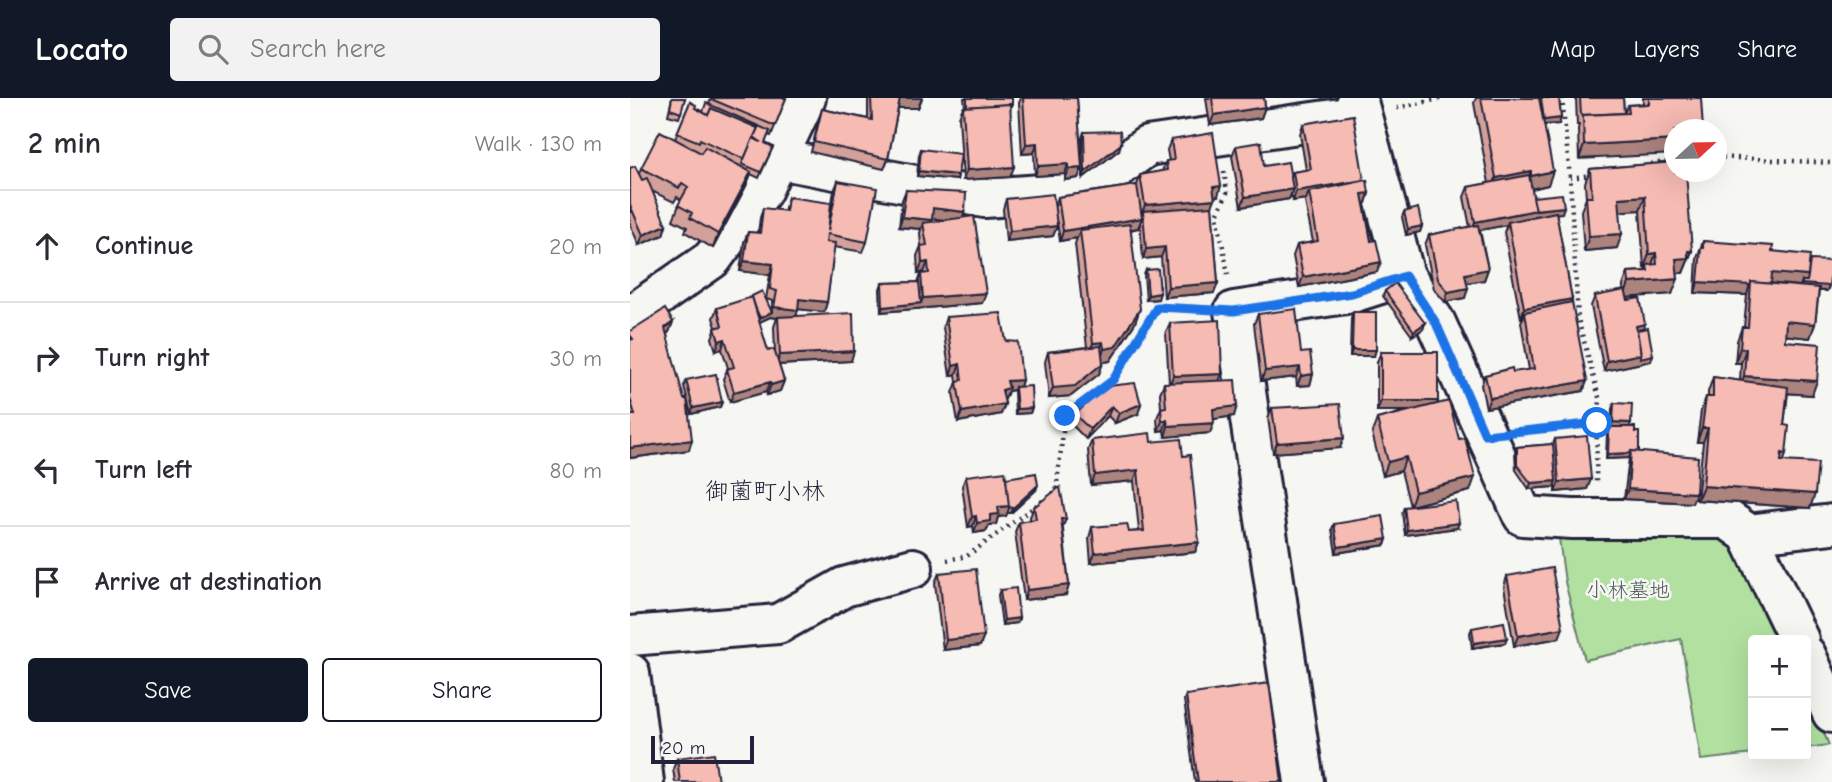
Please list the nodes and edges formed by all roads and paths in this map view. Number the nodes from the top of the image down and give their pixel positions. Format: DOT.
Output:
graph roads {
  1 [pos="806,98"];
  2 [pos="1444,98"];
  3 [pos="1562,98"];
  4 [pos="1359,106"];
  5 [pos="1219,135"];
  6 [pos="1727,158"];
  7 [pos="777,159"];
  8 [pos="1664,162"];
  9 [pos="1832,163"];
  10 [pos="1648,165"];
  11 [pos="1596,174"];
  12 [pos="1570,178"];
  13 [pos="1405,276"];
  14 [pos="1234,311"];
  15 [pos="630,316"];
  16 [pos="1597,423"];
  17 [pos="1485,435"];
  18 [pos="1596,519"];
  19 [pos="1832,524"];
  20 [pos="1748,534"];
  21 [pos="913,568"];
  22 [pos="1797,635"];
  23 [pos="630,636"];
  24 [pos="1811,666"];
  25 [pos="630,673"];
  26 [pos="1832,713"];
  27 [pos="644,782"];
  28 [pos="1304,782"];
  1 -- 7 [label="street"];
  2 -- 4 [label="path"];
  3 -- 12 [label="path"];
  4 -- 5 [label="street"];
  4 -- 13 [label="street"];
  5 -- 7 [label="street"];
  5 -- 14 [label="path"];
  6 -- 9 [label="path"];
  7 -- 15 [label="street"];
  8 -- 10 [label="path"];
  11 -- 12 [label="path"];
  12 -- 16 [label="path"];
  13 -- 14 [label="street"];
  13 -- 17 [label="street"];
  14 -- 21 [label="path"];
  14 -- 28 [label="street"];
  16 -- 17 [label="path"];
  16 -- 18 [label="path"];
  17 -- 18 [label="street"];
  18 -- 20 [label="street"];
  19 -- 20 [label="street"];
  20 -- 22 [label="street"];
  21 -- 23 [label="street"];
  24 -- 26 [label="street"];
  25 -- 27 [label="street"];
}
